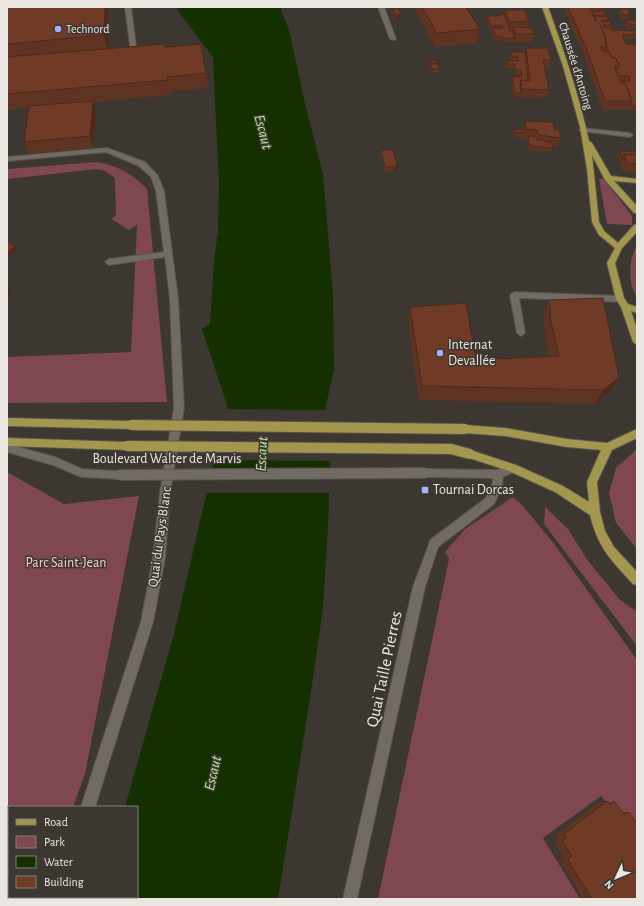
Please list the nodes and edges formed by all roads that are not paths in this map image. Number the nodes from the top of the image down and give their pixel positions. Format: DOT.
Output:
graph roads {
  1 [pos="128,7"];
  2 [pos="381,7"];
  3 [pos="545,7"];
  4 [pos="393,39"];
  5 [pos="126,55"];
  6 [pos="583,131"];
  7 [pos="630,135"];
  8 [pos="7,159"];
  9 [pos="608,178"];
  10 [pos="637,181"];
  11 [pos="637,211"];
  12 [pos="637,227"];
  13 [pos="619,247"];
  14 [pos="168,254"];
  15 [pos="109,262"];
  16 [pos="622,302"];
  17 [pos="637,310"];
  18 [pos="521,333"];
  19 [pos="637,342"];
  20 [pos="7,422"];
  21 [pos="637,433"];
  22 [pos="7,442"];
  23 [pos="608,447"];
  24 [pos="7,448"];
  25 [pos="512,468"];
  26 [pos="498,480"];
  27 [pos="595,512"];
  28 [pos="637,580"];
  29 [pos="88,806"];
  30 [pos="350,899"];
  1 -- 5 [label="street"];
  2 -- 4 [label="street"];
  3 -- 6 [label="main road, Chaussée d'Antoing"];
  6 -- 7 [label="street"];
  6 -- 9 [label="main road"];
  6 -- 13 [label="main road"];
  8 -- 14 [label="street, Quai du Pays Blanc"];
  9 -- 10 [label="main road"];
  9 -- 11 [label="main road"];
  12 -- 13 [label="main road"];
  13 -- 16 [label="main road"];
  14 -- 15 [label="street"];
  14 -- 29 [label="street, Quai du Pays Blanc"];
  16 -- 17 [label="main road"];
  16 -- 18 [label="street"];
  16 -- 19 [label="main road"];
  20 -- 23 [label="main road, bridge"];
  21 -- 23 [label="main road"];
  22 -- 25 [label="main road, Boulevard Walter de Marvis, bridge"];
  23 -- 27 [label="main road"];
  24 -- 26 [label="street, Boulevard Walter de Marvis, bridge"];
  25 -- 26 [label="street"];
  25 -- 27 [label="main road"];
  26 -- 30 [label="street, Quai Taille Pierres"];
  27 -- 28 [label="main road"];
}
